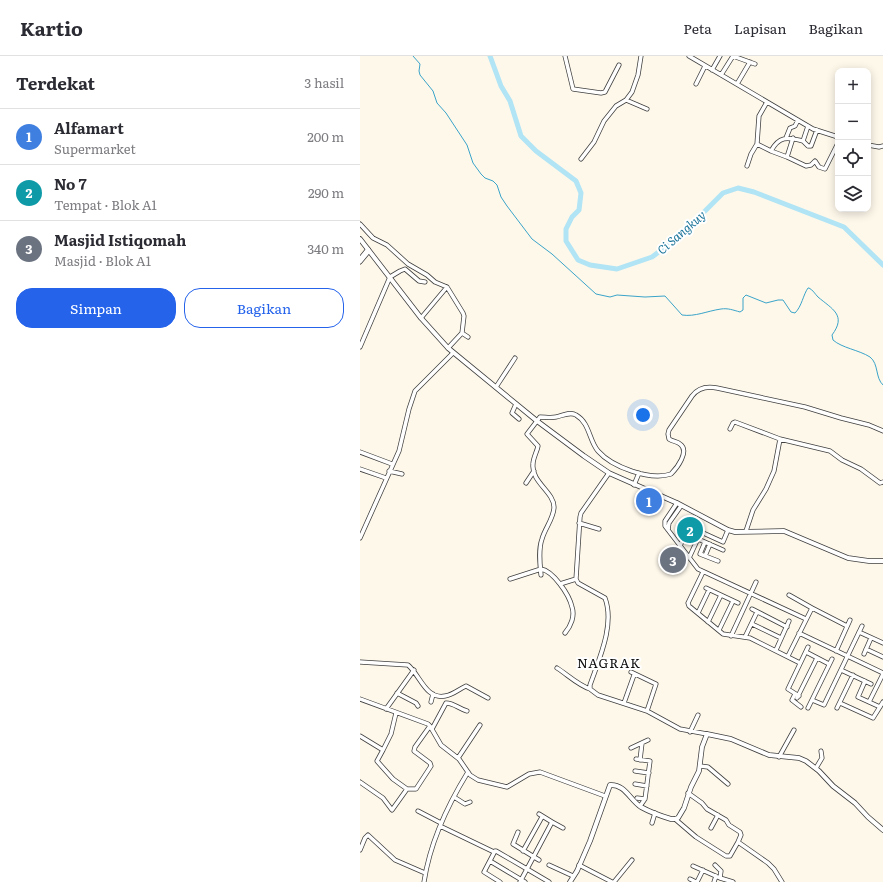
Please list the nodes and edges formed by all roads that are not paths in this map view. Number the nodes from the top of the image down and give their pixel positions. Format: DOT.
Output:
graph roads {
  1 [pos="565,56"];
  2 [pos="641,56"];
  3 [pos="688,56"];
  4 [pos="720,56"];
  5 [pos="750,62"];
  6 [pos="755,64"];
  7 [pos="619,65"];
  8 [pos="706,66"];
  9 [pos="712,70"];
  10 [pos="721,75"];
  11 [pos="696,84"];
  12 [pos="737,84"];
  13 [pos="626,100"];
  14 [pos="767,102"];
  15 [pos="647,110"];
  16 [pos="798,120"];
  17 [pos="808,126"];
  18 [pos="817,130"];
  19 [pos="835,136"];
  20 [pos="786,138"];
  21 [pos="793,138"];
  22 [pos="803,141"];
  23 [pos="757,144"];
  24 [pos="871,146"];
  25 [pos="883,146"];
  26 [pos="835,149"];
  27 [pos="770,151"];
  28 [pos="786,157"];
  29 [pos="581,159"];
  30 [pos="747,166"];
  31 [pos="360,224"];
  32 [pos="360,239"];
  33 [pos="368,250"];
  34 [pos="360,259"];
  35 [pos="360,262"];
  36 [pos="390,277"];
  37 [pos="425,282"];
  38 [pos="447,287"];
  39 [pos="421,318"];
  40 [pos="462,333"];
  41 [pos="468,337"];
  42 [pos="360,347"];
  43 [pos="448,348"];
  44 [pos="453,353"];
  45 [pos="515,358"];
  46 [pos="496,387"];
  47 [pos="516,404"];
  48 [pos="519,419"];
  49 [pos="537,421"];
  50 [pos="730,429"];
  51 [pos="883,431"];
  52 [pos="780,439"];
  53 [pos="360,452"];
  54 [pos="392,464"];
  55 [pos="360,469"];
  56 [pos="389,471"];
  57 [pos="534,471"];
  58 [pos="609,473"];
  59 [pos="639,473"];
  60 [pos="402,474"];
  61 [pos="386,478"];
  62 [pos="883,482"];
  63 [pos="526,483"];
  64 [pos="634,485"];
  65 [pos="679,504"];
  66 [pos="579,524"];
  67 [pos="688,527"];
  68 [pos="599,529"];
  69 [pos="728,530"];
  70 [pos="746,531"];
  71 [pos="361,533"];
  72 [pos="360,538"];
  73 [pos="698,539"];
  74 [pos="705,542"];
  75 [pos="710,544"];
  76 [pos="680,546"];
  77 [pos="723,550"];
  78 [pos="705,556"];
  79 [pos="689,558"];
  80 [pos="718,561"];
  81 [pos="883,561"];
  82 [pos="541,569"];
  83 [pos="703,572"];
  84 [pos="541,576"];
  85 [pos="510,579"];
  86 [pos="576,579"];
  87 [pos="756,582"];
  88 [pos="560,584"];
  89 [pos="751,594"];
  90 [pos="721,595"];
  91 [pos="789,596"];
  92 [pos="733,601"];
  93 [pos="738,603"];
  94 [pos="812,608"];
  95 [pos="752,609"];
  96 [pos="757,612"];
  97 [pos="698,613"];
  98 [pos="806,619"];
  99 [pos="850,620"];
  100 [pos="790,621"];
  101 [pos="708,622"];
  102 [pos="752,624"];
  103 [pos="847,626"];
  104 [pos="862,626"];
  105 [pos="787,627"];
  106 [pos="719,630"];
  107 [pos="859,632"];
  108 [pos="565,633"];
  109 [pos="799,633"];
  110 [pos="731,636"];
  111 [pos="745,637"];
  112 [pos="781,638"];
  113 [pos="871,638"];
  114 [pos="883,643"];
  115 [pos="808,647"];
  116 [pos="776,650"];
  117 [pos="836,651"];
  118 [pos="806,652"];
  119 [pos="788,656"];
  120 [pos="848,657"];
  121 [pos="883,657"];
  122 [pos="817,658"];
  123 [pos="832,659"];
  124 [pos="360,662"];
  125 [pos="800,663"];
  126 [pos="830,664"];
  127 [pos="557,668"];
  128 [pos="414,670"];
  129 [pos="841,670"];
  130 [pos="883,673"];
  131 [pos="854,675"];
  132 [pos="865,681"];
  133 [pos="871,684"];
  134 [pos="590,689"];
  135 [pos="397,693"];
  136 [pos="433,694"];
  137 [pos="797,696"];
  138 [pos="488,698"];
  139 [pos="360,699"];
  140 [pos="812,700"];
  141 [pos="431,702"];
  142 [pos="869,702"];
  143 [pos="883,702"];
  144 [pos="624,703"];
  145 [pos="840,703"];
  146 [pos="418,706"];
  147 [pos="801,707"];
  148 [pos="880,707"];
  149 [pos="808,708"];
  150 [pos="837,708"];
  151 [pos="386,709"];
  152 [pos="467,711"];
  153 [pos="647,711"];
  154 [pos="396,713"];
  155 [pos="698,715"];
  156 [pos="480,725"];
  157 [pos="431,728"];
  158 [pos="794,730"];
  159 [pos="690,732"];
  160 [pos="707,734"];
  161 [pos="360,736"];
  162 [pos="648,740"];
  163 [pos="642,743"];
  164 [pos="631,748"];
  165 [pos="383,750"];
  166 [pos="821,751"];
  167 [pos="780,757"];
  168 [pos="458,758"];
  169 [pos="700,766"];
  170 [pos="816,768"];
  171 [pos="635,771"];
  172 [pos="468,772"];
  173 [pos="649,773"];
  174 [pos="360,782"];
  175 [pos="634,784"];
  176 [pos="728,784"];
  177 [pos="647,786"];
  178 [pos="407,790"];
  179 [pos="688,793"];
  180 [pos="606,796"];
  181 [pos="454,797"];
  182 [pos="637,798"];
  183 [pos="645,799"];
  184 [pos="470,802"];
  185 [pos="640,806"];
  186 [pos="418,811"];
  187 [pos="655,813"];
  188 [pos="718,815"];
  189 [pos="675,819"];
  190 [pos="552,822"];
  191 [pos="652,823"];
  192 [pos="441,824"];
  193 [pos="563,828"];
  194 [pos="711,828"];
  195 [pos="883,830"];
  196 [pos="518,832"];
  197 [pos="738,842"];
  198 [pos="360,850"];
  199 [pos="523,851"];
  200 [pos="494,852"];
  201 [pos="533,856"];
  202 [pos="539,860"];
  203 [pos="632,860"];
  204 [pos="490,862"];
  205 [pos="549,865"];
  206 [pos="579,865"];
  207 [pos="715,865"];
  208 [pos="693,866"];
  209 [pos="527,869"];
  210 [pos="702,870"];
  211 [pos="425,873"];
  212 [pos="574,876"];
  213 [pos="718,877"];
  214 [pos="690,879"];
  215 [pos="522,881"];
  216 [pos="424,882"];
  217 [pos="500,882"];
  218 [pos="549,882"];
  219 [pos="570,882"];
  220 [pos="613,882"];
  221 [pos="696,882"];
  222 [pos="714,882"];
  223 [pos="730,882"];
  224 [pos="782,882"];
  1 -- 7 [label="street"];
  2 -- 13 [label="street"];
  3 -- 8 [label="street"];
  4 -- 9 [label="street"];
  5 -- 6 [label="street"];
  5 -- 10 [label="street"];
  5 -- 12 [label="street"];
  8 -- 9 [label="street"];
  8 -- 11 [label="street"];
  9 -- 10 [label="street"];
  10 -- 12 [label="street"];
  12 -- 14 [label="street"];
  13 -- 15 [label="street"];
  13 -- 29 [label="street"];
  14 -- 16 [label="street"];
  14 -- 23 [label="street"];
  16 -- 17 [label="street"];
  16 -- 20 [label="street"];
  17 -- 18 [label="street"];
  17 -- 22 [label="street"];
  18 -- 19 [label="street"];
  18 -- 22 [label="street"];
  20 -- 21 [label="street"];
  20 -- 27 [label="street"];
  21 -- 22 [label="street"];
  21 -- 28 [label="street"];
  23 -- 27 [label="street"];
  23 -- 30 [label="street"];
  24 -- 25 [label="street"];
  26 -- 28 [label="street"];
  27 -- 28 [label="street"];
  31 -- 38 [label="street"];
  32 -- 33 [label="street"];
  33 -- 34 [label="street"];
  33 -- 35 [label="street"];
  33 -- 36 [label="street"];
  36 -- 37 [label="street"];
  36 -- 39 [label="street"];
  36 -- 42 [label="street"];
  38 -- 39 [label="street"];
  38 -- 40 [label="street"];
  39 -- 43 [label="street"];
  40 -- 41 [label="street"];
  40 -- 43 [label="street"];
  43 -- 44 [label="street"];
  44 -- 46 [label="street"];
  44 -- 54 [label="street"];
  45 -- 46 [label="street"];
  46 -- 47 [label="street"];
  47 -- 48 [label="street"];
  47 -- 49 [label="street"];
  49 -- 57 [label="street"];
  49 -- 58 [label="street"];
  49 -- 59 [label="street"];
  50 -- 52 [label="street"];
  51 -- 59 [label="street"];
  52 -- 62 [label="street"];
  52 -- 70 [label="street"];
  53 -- 54 [label="street"];
  54 -- 56 [label="street"];
  55 -- 61 [label="street"];
  56 -- 60 [label="street"];
  56 -- 61 [label="street"];
  57 -- 63 [label="street"];
  57 -- 82 [label="street"];
  58 -- 64 [label="street"];
  58 -- 66 [label="street"];
  59 -- 64 [label="street"];
  61 -- 71 [label="street"];
  64 -- 65 [label="street"];
  65 -- 69 [label="street"];
  65 -- 76 [label="street"];
  66 -- 68 [label="street"];
  66 -- 86 [label="street"];
  67 -- 76 [label="street"];
  69 -- 70 [label="street"];
  69 -- 73 [label="street"];
  70 -- 81 [label="street"];
  71 -- 72 [label="street"];
  73 -- 74 [label="street"];
  73 -- 79 [label="street"];
  74 -- 75 [label="street"];
  74 -- 78 [label="street"];
  75 -- 77 [label="street"];
  75 -- 78 [label="street"];
  76 -- 79 [label="street"];
  78 -- 80 [label="street"];
  79 -- 83 [label="street"];
  82 -- 84 [label="street"];
  82 -- 85 [label="street"];
  82 -- 88 [label="street"];
  83 -- 89 [label="street"];
  83 -- 97 [label="street"];
  86 -- 88 [label="street"];
  86 -- 134 [label="street"];
  87 -- 89 [label="street"];
  88 -- 108 [label="street"];
  89 -- 98 [label="street"];
  89 -- 110 [label="street"];
  90 -- 92 [label="street"];
  90 -- 97 [label="street"];
  90 -- 101 [label="street"];
  91 -- 94 [label="street"];
  92 -- 93 [label="street"];
  92 -- 106 [label="street"];
  94 -- 98 [label="street"];
  94 -- 103 [label="street"];
  95 -- 96 [label="street"];
  96 -- 102 [label="street"];
  96 -- 105 [label="street"];
  97 -- 101 [label="street"];
  98 -- 109 [label="street"];
  99 -- 103 [label="street"];
  100 -- 105 [label="street"];
  101 -- 106 [label="street"];
  102 -- 111 [label="street"];
  102 -- 112 [label="street"];
  103 -- 117 [label="street"];
  104 -- 107 [label="street"];
  105 -- 112 [label="street"];
  106 -- 110 [label="street"];
  107 -- 113 [label="street"];
  107 -- 120 [label="street"];
  109 -- 117 [label="street"];
  109 -- 119 [label="street"];
  110 -- 111 [label="street"];
  111 -- 116 [label="street"];
  112 -- 116 [label="street"];
  113 -- 114 [label="street"];
  113 -- 121 [label="street"];
  115 -- 118 [label="street"];
  116 -- 119 [label="street"];
  117 -- 120 [label="street"];
  118 -- 122 [label="street"];
  118 -- 125 [label="street"];
  119 -- 125 [label="street"];
  120 -- 129 [label="street"];
  120 -- 130 [label="street"];
  122 -- 126 [label="street"];
  122 -- 137 [label="street"];
  123 -- 126 [label="street"];
  124 -- 128 [label="street"];
  125 -- 137 [label="street"];
  126 -- 140 [label="street"];
  127 -- 134 [label="street"];
  128 -- 135 [label="street"];
  128 -- 136 [label="street"];
  129 -- 131 [label="street"];
  129 -- 140 [label="street"];
  130 -- 142 [label="street"];
  131 -- 132 [label="street"];
  131 -- 145 [label="street"];
  132 -- 133 [label="street"];
  132 -- 142 [label="street"];
  134 -- 144 [label="street"];
  135 -- 146 [label="street"];
  135 -- 151 [label="street"];
  136 -- 138 [label="street"];
  136 -- 141 [label="street"];
  137 -- 147 [label="street"];
  139 -- 151 [label="street"];
  140 -- 149 [label="street"];
  142 -- 148 [label="street"];
  143 -- 148 [label="street"];
  144 -- 153 [label="street"];
  144 -- 153 [label="street"];
  145 -- 148 [label="street"];
  145 -- 150 [label="street"];
  151 -- 154 [label="street"];
  152 -- 157 [label="street"];
  153 -- 159 [label="street"];
  154 -- 157 [label="street"];
  154 -- 165 [label="street"];
  155 -- 159 [label="street"];
  156 -- 168 [label="street"];
  157 -- 168 [label="street"];
  157 -- 178 [label="street"];
  158 -- 167 [label="street"];
  159 -- 160 [label="street"];
  160 -- 167 [label="street"];
  160 -- 169 [label="street"];
  161 -- 165 [label="street"];
  162 -- 163 [label="street"];
  163 -- 164 [label="street"];
  163 -- 173 [label="street"];
  165 -- 178 [label="street"];
  166 -- 170 [label="street"];
  167 -- 170 [label="street"];
  168 -- 172 [label="street"];
  169 -- 176 [label="street"];
  169 -- 179 [label="street"];
  170 -- 195 [label="street"];
  171 -- 173 [label="street"];
  172 -- 180 [label="street"];
  172 -- 181 [label="street"];
  173 -- 177 [label="street"];
  174 -- 178 [label="street"];
  175 -- 177 [label="street"];
  177 -- 183 [label="street"];
  179 -- 188 [label="street"];
  179 -- 189 [label="street"];
  180 -- 185 [label="street"];
  180 -- 206 [label="street"];
  181 -- 184 [label="street"];
  181 -- 192 [label="street"];
  182 -- 183 [label="street"];
  183 -- 185 [label="street"];
  185 -- 187 [label="street"];
  186 -- 192 [label="street"];
  187 -- 189 [label="street"];
  187 -- 191 [label="street"];
  188 -- 194 [label="street"];
  188 -- 197 [label="street"];
  189 -- 197 [label="street"];
  190 -- 193 [label="street"];
  190 -- 199 [label="street"];
  190 -- 201 [label="street"];
  192 -- 200 [label="street"];
  192 -- 211 [label="street"];
  196 -- 199 [label="street"];
  197 -- 224 [label="street"];
  198 -- 211 [label="street"];
  199 -- 201 [label="street"];
  200 -- 204 [label="street"];
  200 -- 209 [label="street"];
  201 -- 202 [label="street"];
  201 -- 209 [label="street"];
  203 -- 220 [label="street"];
  204 -- 215 [label="street"];
  204 -- 217 [label="street"];
  205 -- 212 [label="street"];
  206 -- 212 [label="street"];
  206 -- 220 [label="street"];
  207 -- 213 [label="street"];
  208 -- 210 [label="street"];
  209 -- 215 [label="street"];
  209 -- 218 [label="street"];
  210 -- 213 [label="street"];
  210 -- 221 [label="street"];
  211 -- 216 [label="street"];
  212 -- 219 [label="street"];
  213 -- 222 [label="street"];
  213 -- 223 [label="street"];
  214 -- 221 [label="street"];
}
